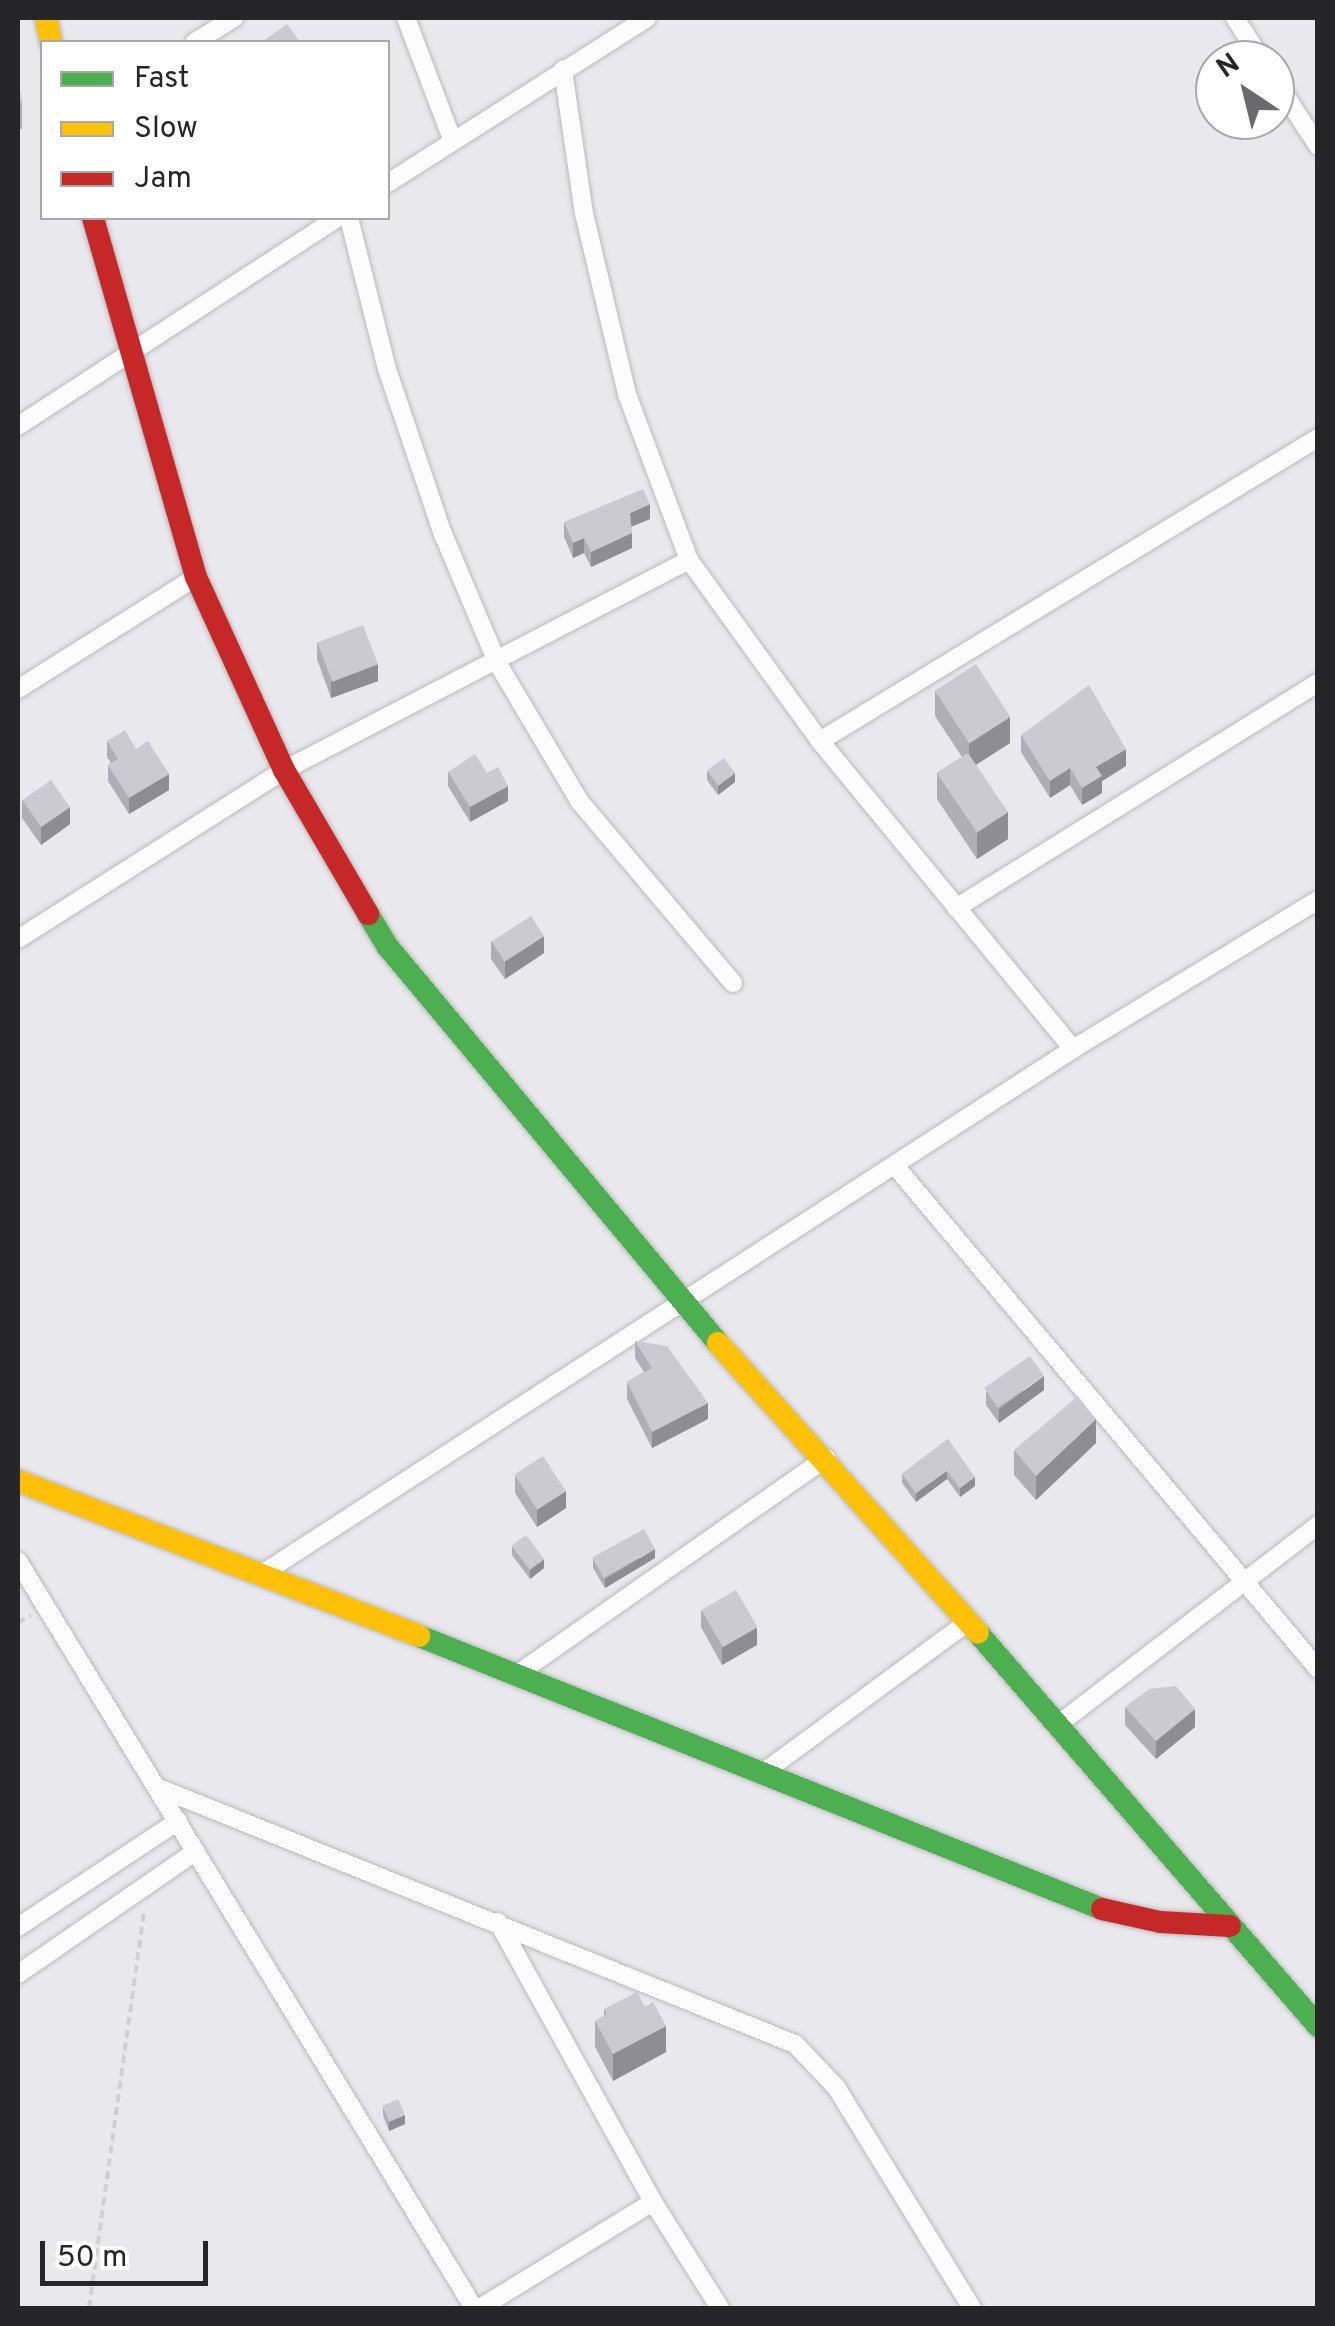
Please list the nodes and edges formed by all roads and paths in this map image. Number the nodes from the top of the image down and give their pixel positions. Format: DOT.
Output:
graph roads {
  1 [pos="234,18"];
  2 [pos="406,18"];
  3 [pos="647,18"];
  4 [pos="1235,18"];
  5 [pos="198,40"];
  6 [pos="1249,40"];
  7 [pos="562,70"];
  8 [pos="1295,111"];
  9 [pos="452,139"];
  10 [pos="1318,146"];
  11 [pos="390,182"];
  12 [pos="93,220"];
  13 [pos="334,220"];
  14 [pos="350,220"];
  15 [pos="129,352"];
  16 [pos="18,426"];
  17 [pos="1318,438"];
  18 [pos="689,560"];
  19 [pos="196,577"];
  20 [pos="498,664"];
  21 [pos="1318,683"];
  22 [pos="18,689"];
  23 [pos="820,741"];
  24 [pos="284,770"];
  25 [pos="1318,900"];
  26 [pos="956,908"];
  27 [pos="18,939"];
  28 [pos="733,983"];
  29 [pos="1074,1050"];
  30 [pos="896,1167"];
  31 [pos="684,1306"];
  32 [pos="826,1458"];
  33 [pos="18,1481"];
  34 [pos="1318,1525"];
  35 [pos="18,1561"];
  36 [pos="266,1572"];
  37 [pos="1238,1581"];
  38 [pos="968,1620"];
  39 [pos="1318,1669"];
  40 [pos="520,1673"];
  41 [pos="1058,1724"];
  42 [pos="768,1770"];
  43 [pos="158,1788"];
  44 [pos="178,1821"];
  45 [pos="196,1851"];
  46 [pos="145,1887"];
  47 [pos="498,1922"];
  48 [pos="18,1926"];
  49 [pos="1230,1926"];
  50 [pos="18,1974"];
  51 [pos="1318,2026"];
  52 [pos="653,2202"];
  53 [pos="88,2307"];
  54 [pos="81,2308"];
  55 [pos="477,2308"];
  56 [pos="720,2308"];
  57 [pos="972,2308"];
  1 -- 5 [label="street"];
  2 -- 9 [label="street"];
  3 -- 7 [label="street"];
  4 -- 6 [label="street"];
  7 -- 9 [label="street"];
  7 -- 18 [label="street"];
  8 -- 10 [label="street"];
  9 -- 11 [label="street"];
  12 -- 15 [label="street"];
  13 -- 15 [label="street"];
  14 -- 20 [label="street"];
  15 -- 16 [label="street"];
  15 -- 19 [label="street"];
  17 -- 23 [label="street"];
  18 -- 20 [label="street"];
  18 -- 23 [label="street"];
  19 -- 22 [label="street"];
  19 -- 24 [label="street"];
  20 -- 24 [label="street"];
  20 -- 28 [label="street"];
  21 -- 26 [label="street"];
  23 -- 26 [label="street"];
  24 -- 27 [label="street"];
  24 -- 31 [label="street"];
  25 -- 29 [label="street"];
  26 -- 29 [label="street"];
  29 -- 30 [label="street"];
  30 -- 31 [label="street"];
  30 -- 37 [label="street"];
  31 -- 32 [label="street"];
  31 -- 36 [label="street"];
  32 -- 38 [label="street"];
  32 -- 40 [label="street"];
  33 -- 36 [label="street"];
  34 -- 37 [label="street"];
  35 -- 43 [label="street"];
  36 -- 40 [label="street"];
  37 -- 39 [label="street"];
  37 -- 41 [label="street"];
  38 -- 41 [label="street"];
  38 -- 42 [label="street"];
  40 -- 42 [label="street"];
  41 -- 49 [label="street"];
  42 -- 49 [label="street"];
  43 -- 44 [label="street"];
  43 -- 47 [label="street"];
  44 -- 45 [label="street"];
  44 -- 48 [label="street"];
  45 -- 46 [label="street"];
  45 -- 55 [label="street"];
  46 -- 50 [label="street"];
  46 -- 53 [label="path"];
  47 -- 52 [label="street"];
  47 -- 57 [label="street"];
  49 -- 51 [label="street"];
  52 -- 55 [label="street"];
  52 -- 56 [label="street"];
  53 -- 54 [label="path"];
}
